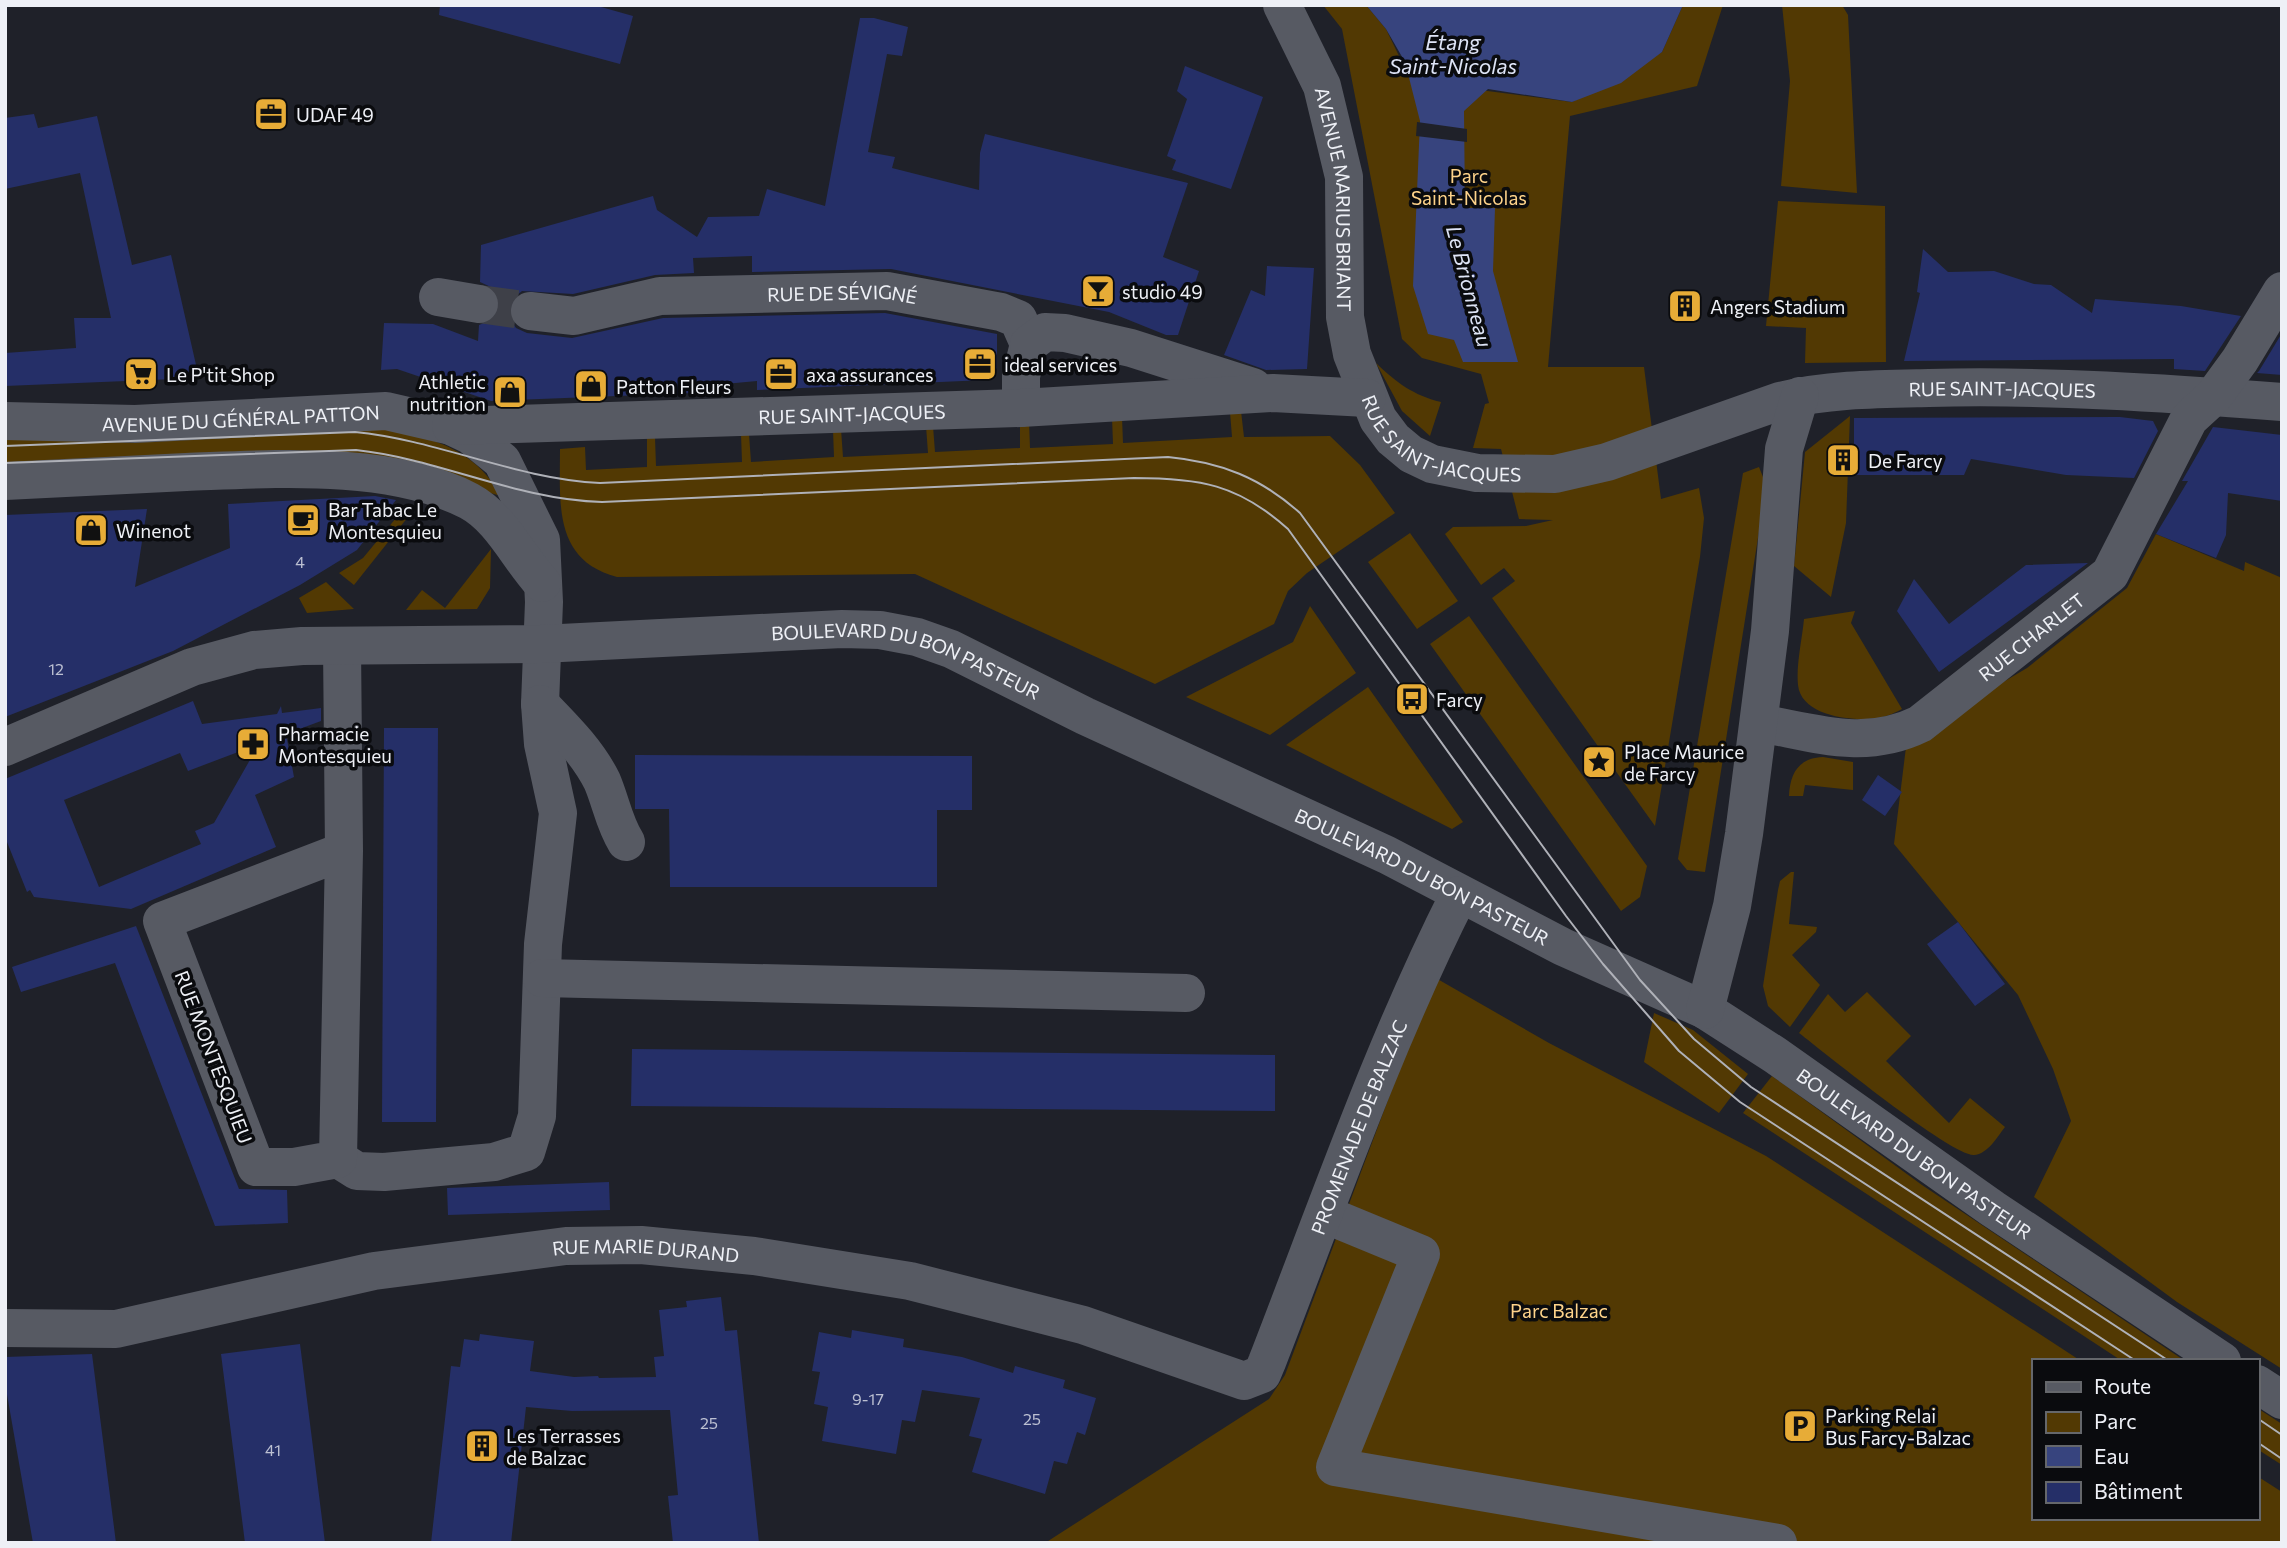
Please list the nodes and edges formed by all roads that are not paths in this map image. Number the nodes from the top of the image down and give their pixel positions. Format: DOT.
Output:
graph roads {
  1 [pos="1282,5"];
  2 [pos="2282,291"];
  3 [pos="438,297"];
  4 [pos="479,304"];
  5 [pos="530,311"];
  6 [pos="1028,344"];
  7 [pos="1273,393"];
  8 [pos="1800,396"];
  9 [pos="2213,397"];
  10 [pos="1367,398"];
  11 [pos="2282,402"];
  12 [pos="1021,408"];
  13 [pos="5,421"];
  14 [pos="550,422"];
  15 [pos="451,426"];
  16 [pos="502,461"];
  17 [pos="5,481"];
  18 [pos="542,583"];
  19 [pos="541,644"];
  20 [pos="342,646"];
  21 [pos="540,704"];
  22 [pos="1759,723"];
  23 [pos="5,747"];
  24 [pos="626,842"];
  25 [pos="344,850"];
  26 [pos="1459,895"];
  27 [pos="542,978"];
  28 [pos="1186,993"];
  29 [pos="1705,1010"];
  30 [pos="338,1159"];
  31 [pos="1324,1214"];
  32 [pos="5,1328"];
  33 [pos="2219,1359"];
  34 [pos="1267,1362"];
  35 [pos="2259,1385"];
  36 [pos="2282,1400"];
  37 [pos="1778,1543"];
  1 -- 10 [label="street, AVENUE MARIUS BRIANT"];
  2 -- 9 [label="street, RUE CHARLET"];
  3 -- 4 [label="street"];
  5 -- 6 [label="street, RUE DE SÉVIGNÉ"];
  6 -- 7 [label="street"];
  6 -- 12 [label="street"];
  7 -- 10 [label="street, RUE SAINT-JACQUES"];
  7 -- 12 [label="street, RUE SAINT-JACQUES"];
  8 -- 9 [label="street, RUE SAINT-JACQUES"];
  8 -- 10 [label="street, RUE SAINT-JACQUES"];
  8 -- 22 [label="street"];
  9 -- 11 [label="street, RUE SAINT-JACQUES"];
  9 -- 22 [label="street, RUE CHARLET"];
  12 -- 14 [label="street, RUE SAINT-JACQUES"];
  13 -- 15 [label="street, AVENUE DU GÉNÉRAL PATTON"];
  14 -- 15 [label="street, RUE SAINT-JACQUES"];
  14 -- 16 [label="street, RUE SAINT-JACQUES"];
  15 -- 16 [label="street, AVENUE DU GÉNÉRAL PATTON"];
  16 -- 18 [label="street, AVENUE DU GÉNÉRAL PATTON"];
  17 -- 18 [label="street"];
  18 -- 19 [label="street, AVENUE DU GÉNÉRAL PATTON"];
  19 -- 20 [label="street"];
  19 -- 21 [label="street, AVENUE DU GÉNÉRAL PATTON"];
  19 -- 26 [label="street, BOULEVARD DU BON PASTEUR"];
  20 -- 23 [label="street"];
  20 -- 25 [label="street"];
  21 -- 24 [label="street"];
  21 -- 27 [label="street, AVENUE DU GÉNÉRAL PATTON"];
  22 -- 29 [label="street"];
  25 -- 30 [label="street"];
  25 -- 30 [label="street, RUE MONTESQUIEU"];
  26 -- 29 [label="street, BOULEVARD DU BON PASTEUR"];
  26 -- 31 [label="street, PROMENADE DE BALZAC"];
  27 -- 28 [label="street"];
  27 -- 30 [label="street, AVENUE DU GÉNÉRAL PATTON"];
  29 -- 33 [label="street, BOULEVARD DU BON PASTEUR"];
  31 -- 34 [label="street, PROMENADE DE BALZAC"];
  31 -- 37 [label="street"];
  32 -- 34 [label="street, RUE MARIE DURAND"];
  35 -- 36 [label="street"];
}
